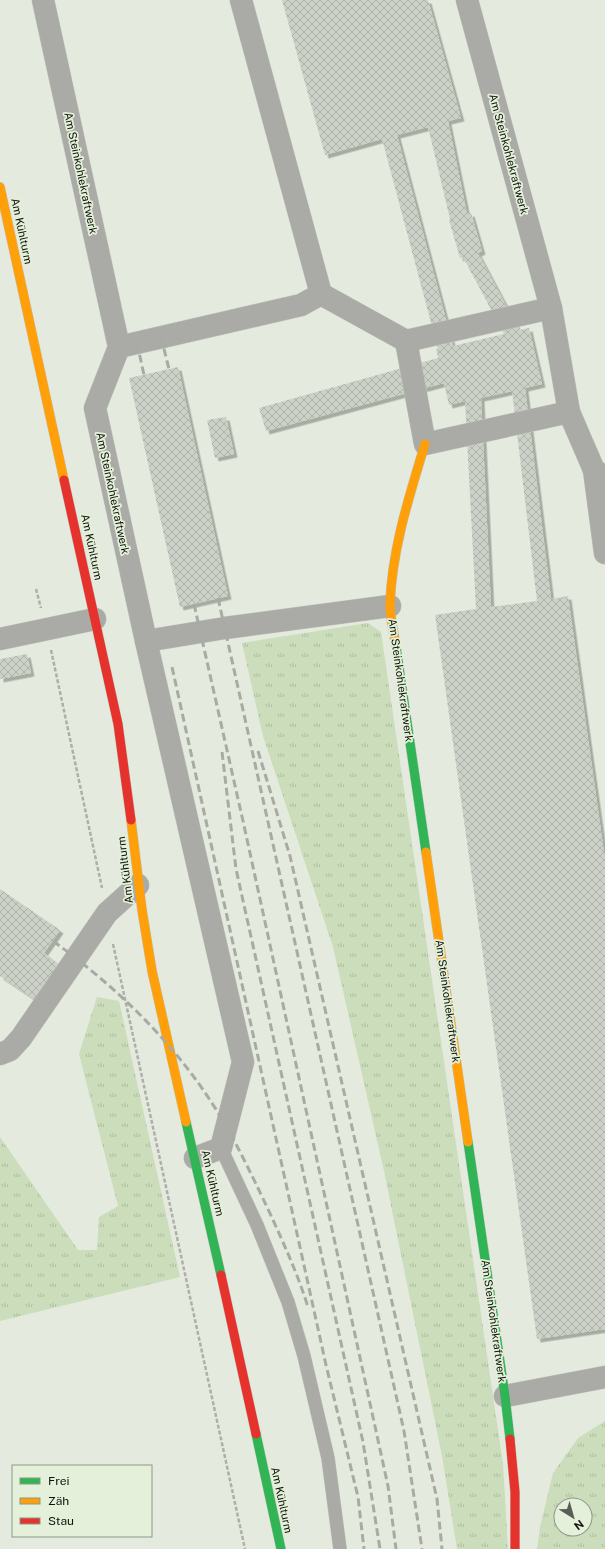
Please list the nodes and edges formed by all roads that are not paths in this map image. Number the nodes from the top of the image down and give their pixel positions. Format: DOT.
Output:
graph roads {
  1 [pos="43,0"];
  2 [pos="242,0"];
  3 [pos="467,0"];
  4 [pos="0,187"];
  5 [pos="321,294"];
  6 [pos="551,308"];
  7 [pos="406,340"];
  8 [pos="119,347"];
  9 [pos="569,412"];
  10 [pos="425,444"];
  11 [pos="599,473"];
  12 [pos="605,553"];
  13 [pos="390,606"];
  14 [pos="95,619"];
  15 [pos="0,639"];
  16 [pos="146,642"];
  17 [pos="138,885"];
  18 [pos="0,1054"];
  19 [pos="221,1148"];
  20 [pos="195,1158"];
  21 [pos="605,1377"];
  22 [pos="505,1396"];
  23 [pos="281,1549"];
  24 [pos="340,1549"];
  25 [pos="515,1549"];
  1 -- 8 [label="street, Am Steinkohlekraftwerk"];
  2 -- 5 [label="street"];
  3 -- 6 [label="street, Am Steinkohlekraftwerk"];
  4 -- 14 [label="street, Am Kühlturm"];
  5 -- 7 [label="street"];
  5 -- 8 [label="street"];
  6 -- 7 [label="street"];
  6 -- 9 [label="street, Am Steinkohlekraftwerk"];
  7 -- 10 [label="street, Am Steinkohlekraftwerk"];
  8 -- 16 [label="street, Am Steinkohlekraftwerk"];
  9 -- 10 [label="street"];
  9 -- 11 [label="street, Am Steinkohlekraftwerk"];
  10 -- 13 [label="street, Am Steinkohlekraftwerk"];
  11 -- 12 [label="street, Am Steinkohlekraftwerk"];
  13 -- 16 [label="street, Am Steinkohlekraftwerk"];
  13 -- 22 [label="street, Am Steinkohlekraftwerk"];
  14 -- 15 [label="street"];
  14 -- 17 [label="street, Am Kühlturm"];
  16 -- 19 [label="street, Am Steinkohlekraftwerk"];
  17 -- 18 [label="street"];
  17 -- 20 [label="street, Am Kühlturm"];
  19 -- 20 [label="street"];
  19 -- 24 [label="lane"];
  20 -- 23 [label="street, Am Kühlturm"];
  21 -- 22 [label="street, Am Steinkohlekraftwerk"];
  22 -- 25 [label="street, Am Steinkohlekraftwerk"];
}
